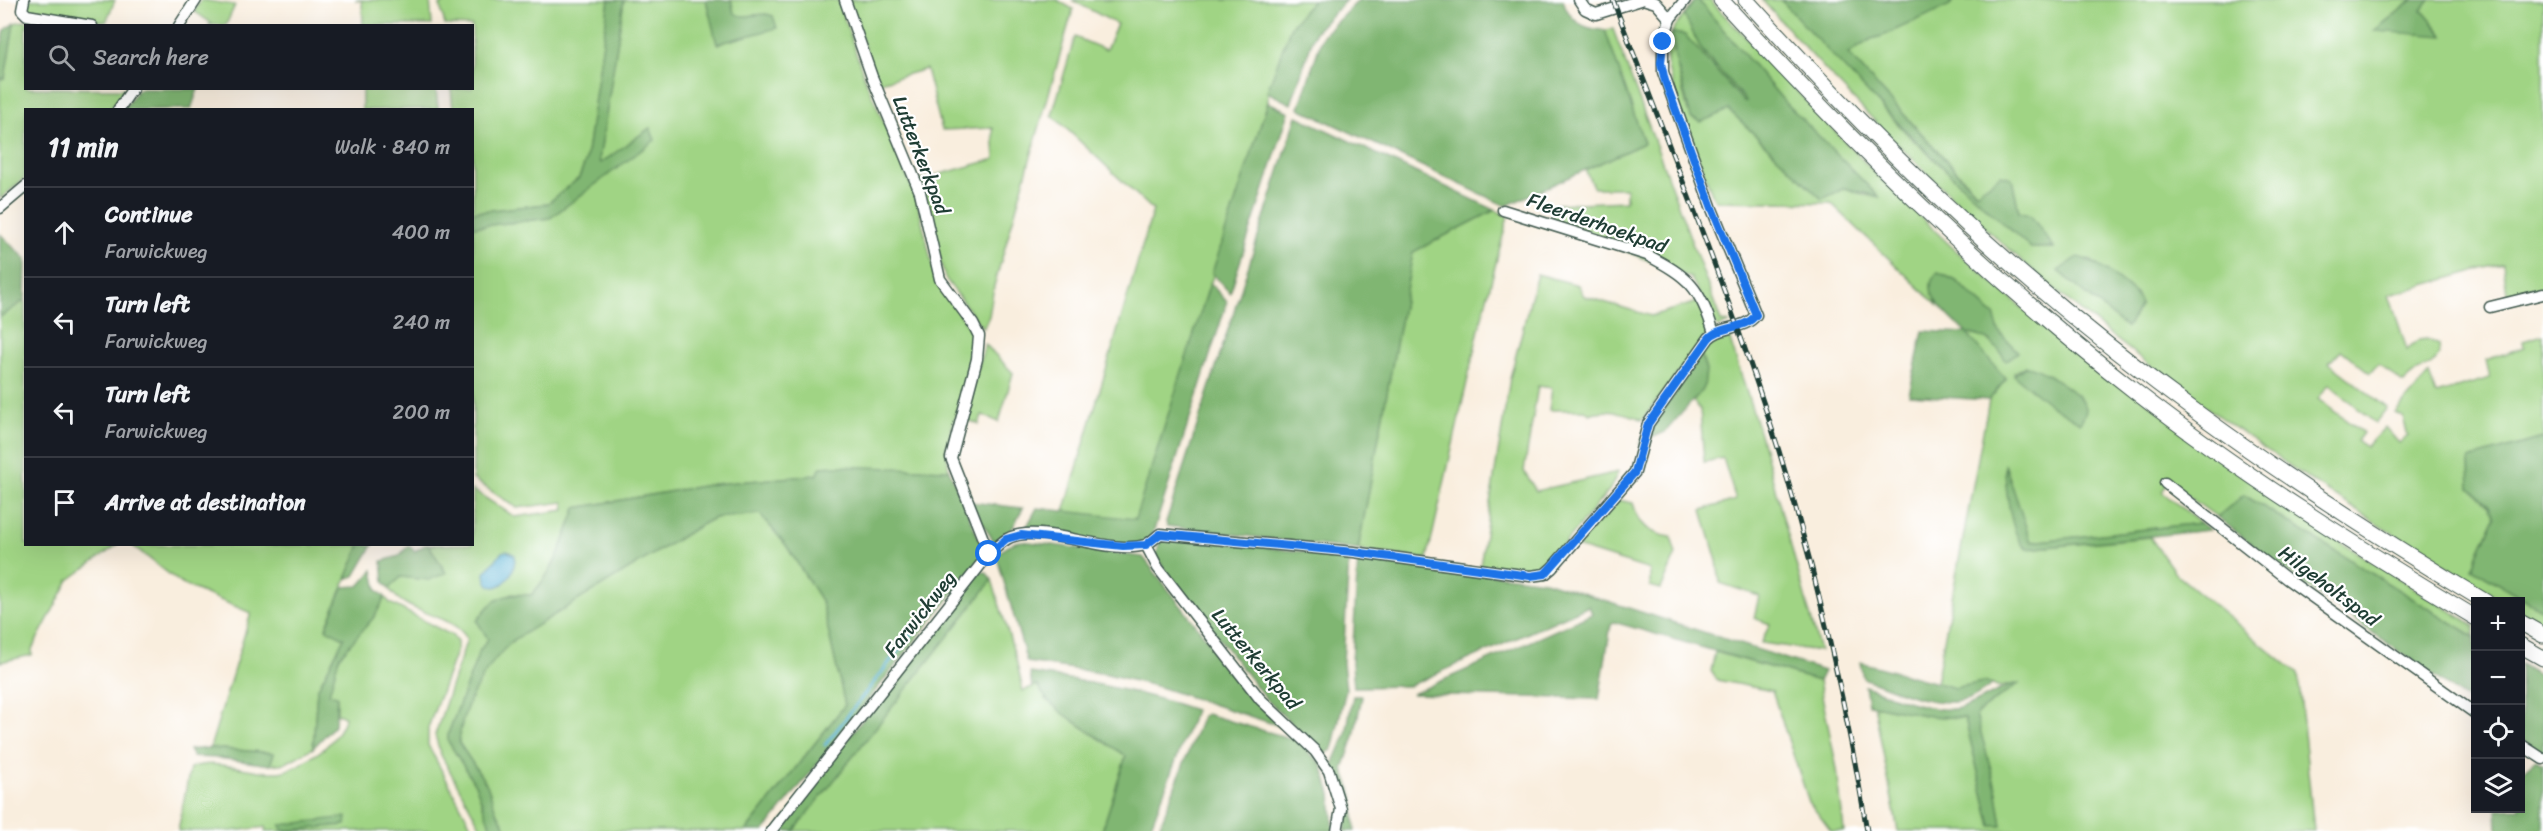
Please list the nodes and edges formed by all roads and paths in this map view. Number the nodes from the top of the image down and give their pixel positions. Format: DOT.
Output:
graph roads {
  1 [pos="24,0"];
  2 [pos="196,0"];
  3 [pos="845,0"];
  4 [pos="1580,0"];
  5 [pos="1641,0"];
  6 [pos="1646,0"];
  7 [pos="1721,0"];
  8 [pos="1746,0"];
  9 [pos="1684,1"];
  10 [pos="1670,19"];
  11 [pos="81,24"];
  12 [pos="180,24"];
  13 [pos="132,90"];
  14 [pos="119,108"];
  15 [pos="24,188"];
  16 [pos="0,208"];
  17 [pos="1503,210"];
  18 [pos="2543,294"];
  19 [pos="2490,307"];
  20 [pos="1714,333"];
  21 [pos="2165,483"];
  22 [pos="1146,545"];
  23 [pos="989,554"];
  24 [pos="2478,597"];
  25 [pos="2471,616"];
  26 [pos="2525,625"];
  27 [pos="2543,635"];
  28 [pos="2525,648"];
  29 [pos="2543,658"];
  30 [pos="2471,711"];
  31 [pos="2525,747"];
  32 [pos="2543,759"];
  33 [pos="771,831"];
  34 [pos="1337,831"];
  1 -- 11 [label="street"];
  2 -- 12 [label="street"];
  3 -- 23 [label="street, Lutterkerkpad"];
  4 -- 5 [label="street"];
  6 -- 10 [label="street"];
  7 -- 25 [label="highway"];
  8 -- 24 [label="highway"];
  9 -- 10 [label="street"];
  10 -- 20 [label="street"];
  13 -- 14 [label="street"];
  15 -- 16 [label="street"];
  17 -- 20 [label="street, Fleerderhoekpad"];
  18 -- 19 [label="street"];
  20 -- 22 [label="street, Farwickweg"];
  21 -- 30 [label="street, Hilgeholtspad"];
  22 -- 23 [label="street, Farwickweg"];
  22 -- 34 [label="street, Lutterkerkpad"];
  23 -- 33 [label="street, Farwickweg"];
  26 -- 27 [label="highway"];
  28 -- 29 [label="highway"];
  31 -- 32 [label="street"];
}
